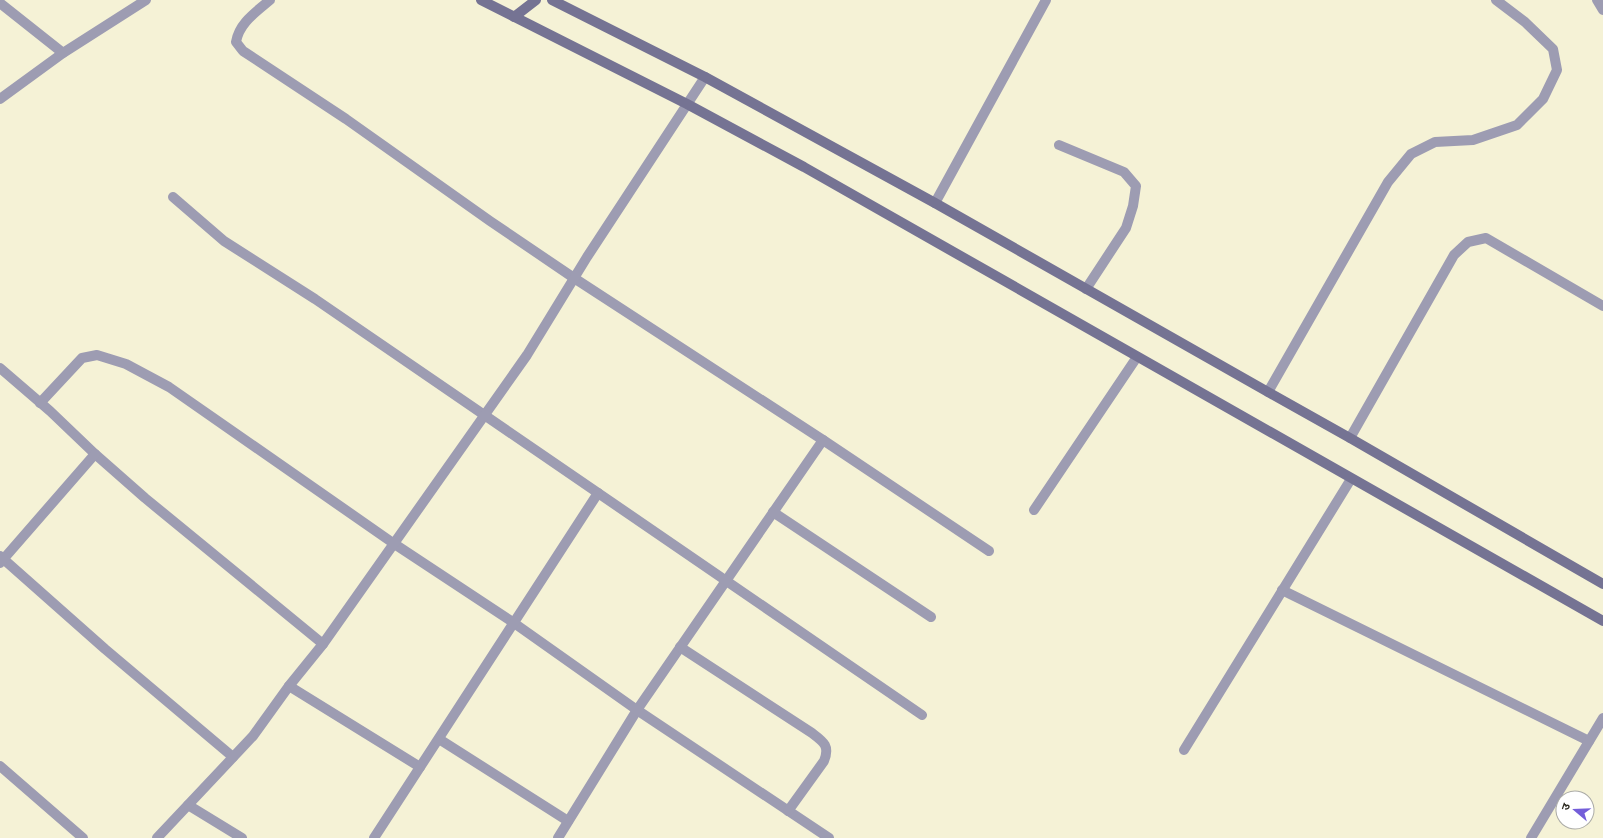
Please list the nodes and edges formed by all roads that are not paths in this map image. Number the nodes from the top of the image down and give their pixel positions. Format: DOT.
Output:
graph roads {
  1 [pos="146,0"];
  2 [pos="270,0"];
  3 [pos="481,0"];
  4 [pos="536,0"];
  5 [pos="552,0"];
  6 [pos="1046,0"];
  7 [pos="1496,0"];
  8 [pos="1597,0"];
  9 [pos="0,3"];
  10 [pos="1603,10"];
  11 [pos="514,17"];
  12 [pos="63,53"];
  13 [pos="705,76"];
  14 [pos="0,99"];
  15 [pos="687,104"];
  16 [pos="1059,145"];
  17 [pos="172,197"];
  18 [pos="935,204"];
  19 [pos="574,278"];
  20 [pos="1086,289"];
  21 [pos="1603,306"];
  22 [pos="1138,357"];
  23 [pos="0,368"];
  24 [pos="1268,392"];
  25 [pos="40,403"];
  26 [pos="484,415"];
  27 [pos="1350,438"];
  28 [pos="823,440"];
  29 [pos="95,454"];
  30 [pos="1351,479"];
  31 [pos="598,493"];
  32 [pos="1034,510"];
  33 [pos="773,512"];
  34 [pos="393,543"];
  35 [pos="989,551"];
  36 [pos="1,560"];
  37 [pos="726,580"];
  38 [pos="1603,584"];
  39 [pos="1282,590"];
  40 [pos="931,617"];
  41 [pos="1603,621"];
  42 [pos="514,623"];
  43 [pos="323,644"];
  44 [pos="680,647"];
  45 [pos="289,686"];
  46 [pos="637,710"];
  47 [pos="922,715"];
  48 [pos="1603,718"];
  49 [pos="439,739"];
  50 [pos="1589,741"];
  51 [pos="1184,750"];
  52 [pos="233,757"];
  53 [pos="0,766"];
  54 [pos="420,766"];
  55 [pos="188,805"];
  56 [pos="788,811"];
  57 [pos="568,821"];
  58 [pos="83,838"];
  59 [pos="157,838"];
  60 [pos="242,838"];
  61 [pos="374,838"];
  62 [pos="558,838"];
  63 [pos="829,838"];
  64 [pos="1531,838"];
  1 -- 12 [label="street"];
  2 -- 19 [label="street"];
  3 -- 11 [label="main road"];
  4 -- 11 [label="main road"];
  5 -- 13 [label="main road"];
  6 -- 18 [label="street"];
  7 -- 24 [label="street"];
  8 -- 10 [label="street"];
  9 -- 12 [label="street"];
  11 -- 15 [label="main road"];
  12 -- 14 [label="street"];
  13 -- 15 [label="street"];
  13 -- 18 [label="main road"];
  15 -- 19 [label="street"];
  15 -- 22 [label="main road"];
  16 -- 20 [label="street"];
  17 -- 26 [label="street"];
  18 -- 20 [label="main road"];
  19 -- 26 [label="street"];
  19 -- 28 [label="street"];
  20 -- 24 [label="main road"];
  21 -- 27 [label="street"];
  22 -- 30 [label="main road"];
  22 -- 32 [label="street"];
  23 -- 25 [label="street"];
  24 -- 27 [label="main road"];
  25 -- 29 [label="street"];
  25 -- 34 [label="street"];
  26 -- 31 [label="street"];
  26 -- 34 [label="street"];
  27 -- 38 [label="main road"];
  28 -- 33 [label="street"];
  28 -- 35 [label="street"];
  29 -- 36 [label="street"];
  29 -- 43 [label="street"];
  30 -- 39 [label="street"];
  30 -- 41 [label="main road"];
  31 -- 37 [label="street"];
  31 -- 42 [label="street"];
  33 -- 37 [label="street"];
  33 -- 40 [label="street"];
  34 -- 42 [label="street"];
  34 -- 43 [label="street"];
  36 -- 52 [label="street"];
  37 -- 44 [label="street"];
  37 -- 47 [label="street"];
  39 -- 50 [label="street"];
  39 -- 51 [label="street"];
  42 -- 46 [label="street"];
  42 -- 49 [label="street"];
  43 -- 45 [label="street"];
  44 -- 46 [label="street"];
  44 -- 56 [label="street"];
  45 -- 52 [label="street"];
  45 -- 54 [label="street"];
  46 -- 56 [label="street"];
  46 -- 57 [label="street"];
  48 -- 50 [label="street"];
  49 -- 54 [label="street"];
  49 -- 57 [label="street"];
  50 -- 64 [label="street"];
  52 -- 55 [label="street"];
  53 -- 58 [label="street"];
  54 -- 61 [label="street"];
  55 -- 59 [label="street"];
  55 -- 60 [label="street"];
  56 -- 63 [label="street"];
  57 -- 62 [label="street"];
}
